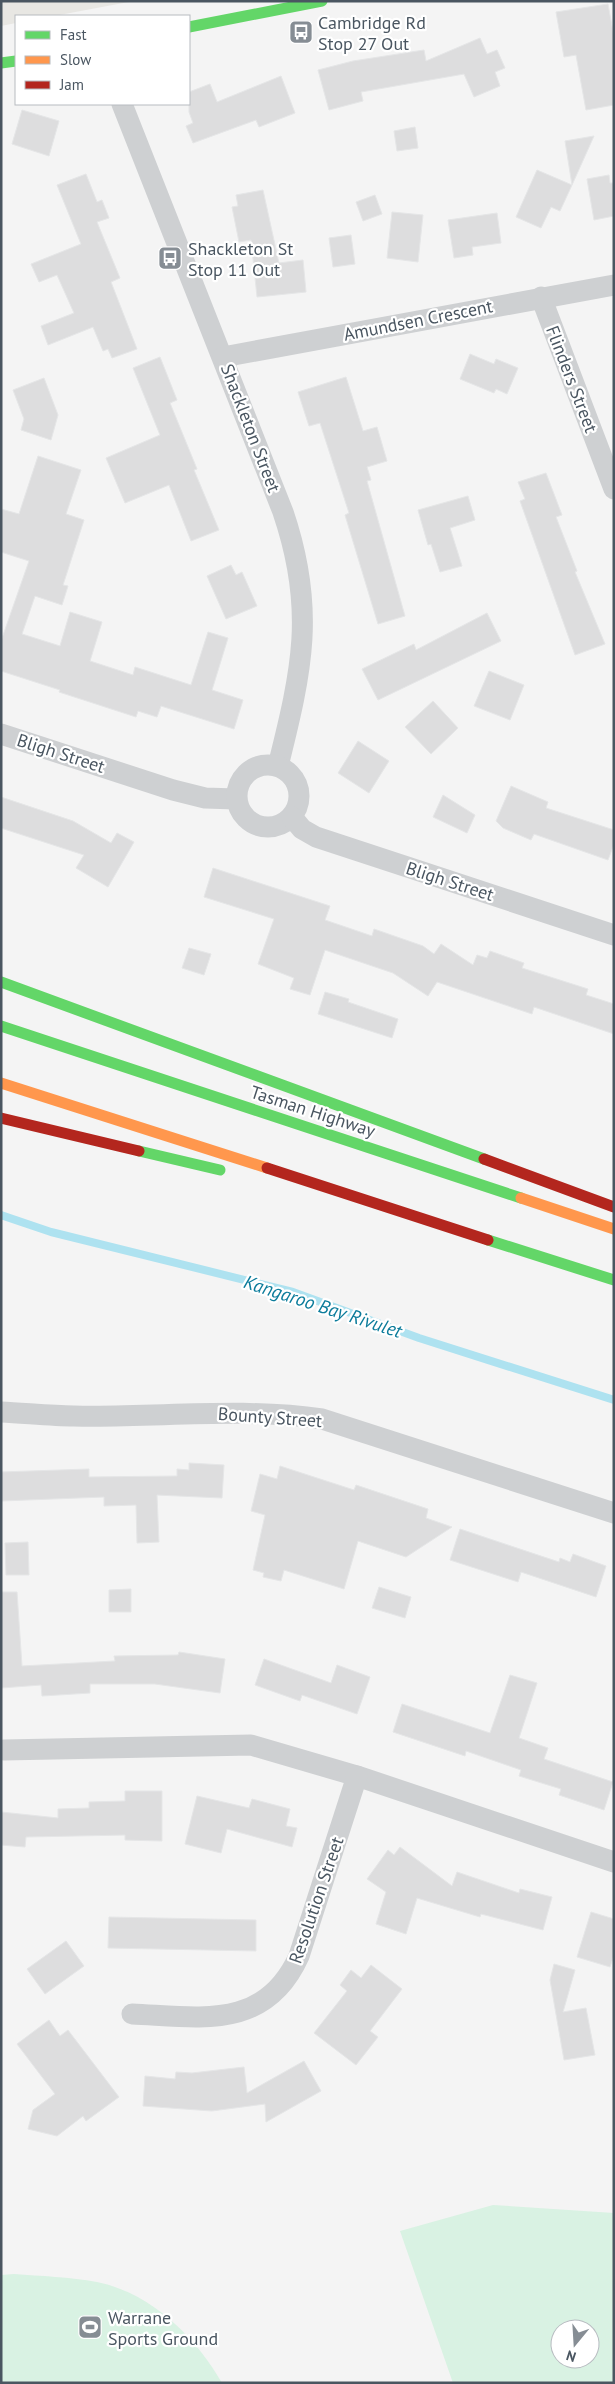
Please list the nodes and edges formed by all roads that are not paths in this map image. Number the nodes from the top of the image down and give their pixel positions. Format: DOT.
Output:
graph roads {
  1 [pos="322,1"];
  2 [pos="190,27"];
  3 [pos="15,60"];
  4 [pos="1,63"];
  5 [pos="122,105"];
  6 [pos="614,285"];
  7 [pos="541,297"];
  8 [pos="223,357"];
  9 [pos="614,489"];
  10 [pos="1,734"];
  11 [pos="278,766"];
  12 [pos="236,799"];
  13 [pos="292,817"];
  14 [pos="614,935"];
  15 [pos="1,982"];
  16 [pos="1,1026"];
  17 [pos="1,1083"];
  18 [pos="1,1118"];
  19 [pos="236,1174"];
  20 [pos="275,1183"];
  21 [pos="614,1207"];
  22 [pos="447,1225"];
  23 [pos="614,1229"];
  24 [pos="614,1280"];
  25 [pos="1,1412"];
  26 [pos="614,1512"];
  27 [pos="4,1750"];
  28 [pos="357,1776"];
  29 [pos="614,1862"];
  30 [pos="132,2014"];
  1 -- 2 [label="main road"];
  3 -- 4 [label="main road"];
  5 -- 8 [label="street, Shackleton Street"];
  6 -- 7 [label="street, Amundsen Crescent"];
  7 -- 8 [label="street, Amundsen Crescent"];
  7 -- 9 [label="street, Flinders Street"];
  8 -- 11 [label="street, Shackleton Street"];
  10 -- 12 [label="street, Bligh Street"];
  11 -- 12 [label="street"];
  11 -- 13 [label="street"];
  12 -- 13 [label="street"];
  13 -- 14 [label="street, Bligh Street"];
  15 -- 21 [label="main road"];
  16 -- 23 [label="main road, Tasman Highway"];
  17 -- 22 [label="main road"];
  18 -- 19 [label="main road"];
  20 -- 22 [label="main road"];
  22 -- 24 [label="main road"];
  25 -- 26 [label="street, Bounty Street"];
  27 -- 28 [label="street"];
  28 -- 29 [label="street"];
  28 -- 30 [label="street, Resolution Street"];
}
